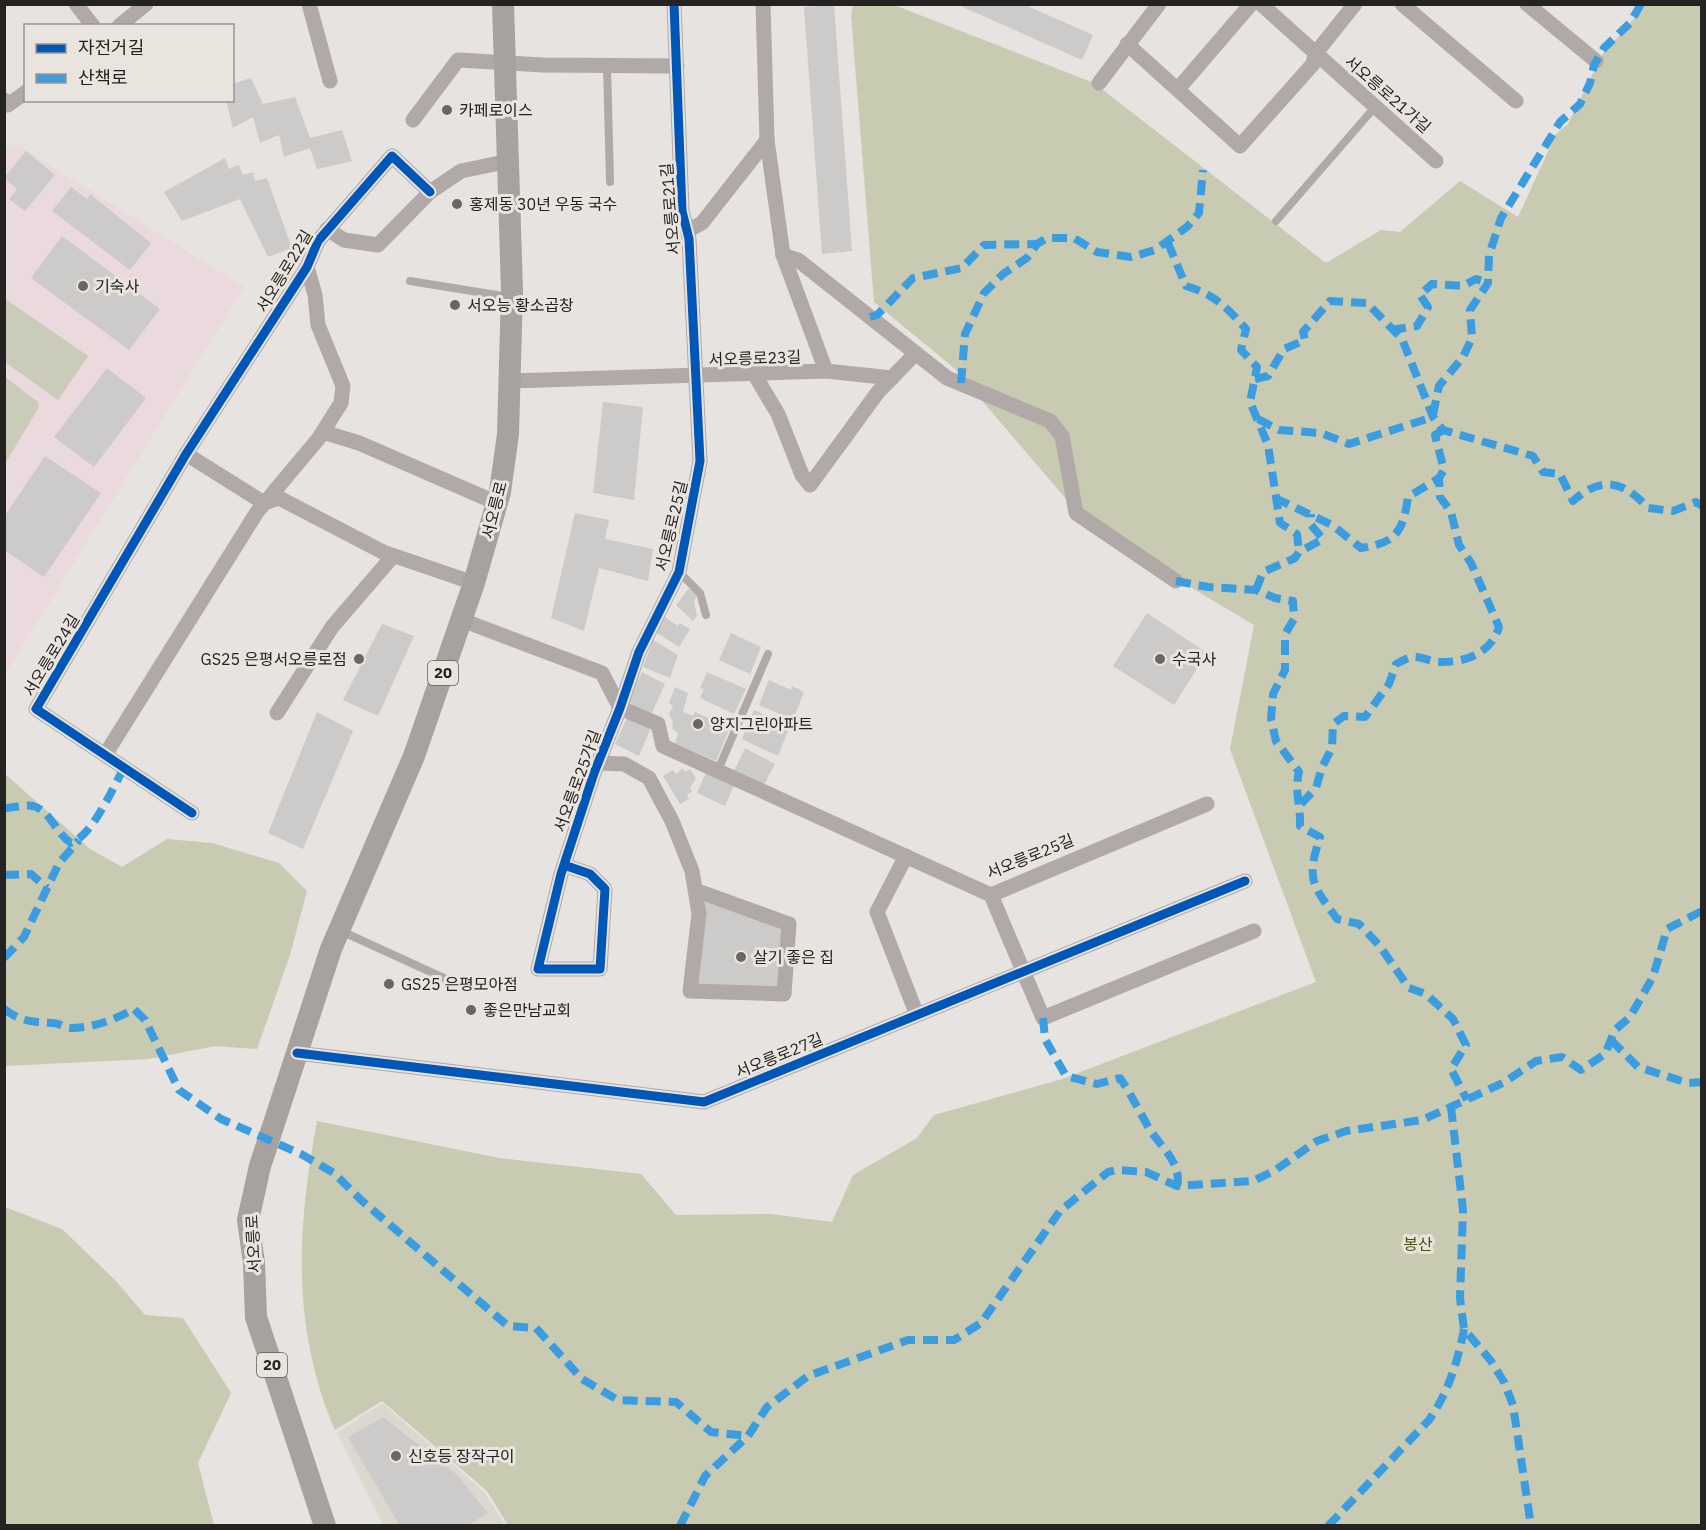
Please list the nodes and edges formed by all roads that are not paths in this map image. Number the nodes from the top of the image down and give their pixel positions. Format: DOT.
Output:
graph roads {
  1 [pos="76,4"];
  2 [pos="146,4"];
  3 [pos="309,4"];
  4 [pos="503,4"];
  5 [pos="674,4"];
  6 [pos="763,4"];
  7 [pos="1159,4"];
  8 [pos="1251,4"];
  9 [pos="1260,4"];
  10 [pos="1355,4"];
  11 [pos="1402,4"];
  12 [pos="1527,4"];
  13 [pos="91,24"];
  14 [pos="121,24"];
  15 [pos="1127,44"];
  16 [pos="1315,54"];
  17 [pos="1596,62"];
  18 [pos="506,63"];
  19 [pos="607,65"];
  20 [pos="677,66"];
  21 [pos="330,81"];
  22 [pos="1099,83"];
  23 [pos="1178,89"];
  24 [pos="24,93"];
  25 [pos="4,100"];
  26 [pos="1516,101"];
  27 [pos="1376,107"];
  28 [pos="413,120"];
  29 [pos="767,140"];
  30 [pos="509,161"];
  31 [pos="1436,161"];
  32 [pos="610,182"];
  33 [pos="430,192"];
  34 [pos="1276,221"];
  35 [pos="327,229"];
  36 [pos="687,231"];
  37 [pos="783,255"];
  38 [pos="306,267"];
  39 [pos="410,281"];
  40 [pos="512,297"];
  41 [pos="916,354"];
  42 [pos="826,371"];
  43 [pos="753,372"];
  44 [pos="695,375"];
  45 [pos="892,378"];
  46 [pos="510,381"];
  47 [pos="323,432"];
  48 [pos="186,454"];
  49 [pos="264,503"];
  50 [pos="497,503"];
  51 [pos="393,556"];
  52 [pos="679,572"];
  53 [pos="1176,580"];
  54 [pos="474,583"];
  55 [pos="706,615"];
  56 [pos="462,620"];
  57 [pos="768,654"];
  58 [pos="621,708"];
  59 [pos="277,713"];
  60 [pos="105,755"];
  61 [pos="598,763"];
  62 [pos="718,770"];
  63 [pos="1207,804"];
  64 [pos="192,813"];
  65 [pos="906,856"];
  66 [pos="564,865"];
  67 [pos="1245,881"];
  68 [pos="695,890"];
  69 [pos="990,895"];
  70 [pos="340,930"];
  71 [pos="1254,931"];
  72 [pos="1022,972"];
  73 [pos="457,984"];
  74 [pos="917,1015"];
  75 [pos="297,1053"];
  76 [pos="326,1526"];
  1 -- 13 [label="street"];
  2 -- 14 [label="street"];
  3 -- 21 [label="street"];
  4 -- 18 [label="main road, 서오릉로 / 20"];
  5 -- 20 [label="street, 서오릉로21길"];
  6 -- 29 [label="street"];
  7 -- 15 [label="street"];
  8 -- 23 [label="street"];
  9 -- 16 [label="street, 서오릉로21가길"];
  10 -- 16 [label="street"];
  11 -- 26 [label="street"];
  12 -- 17 [label="street"];
  15 -- 22 [label="street"];
  15 -- 23 [label="street"];
  16 -- 23 [label="street"];
  16 -- 27 [label="street, 서오릉로21가길"];
  18 -- 19 [label="street"];
  18 -- 28 [label="street"];
  18 -- 30 [label="main road, 서오릉로 / 20"];
  19 -- 20 [label="street"];
  19 -- 32 [label="lane"];
  20 -- 36 [label="street, 서오릉로21길"];
  24 -- 25 [label="street"];
  27 -- 31 [label="street, 서오릉로21가길"];
  27 -- 34 [label="lane"];
  29 -- 36 [label="street"];
  29 -- 37 [label="street, 서오릉로23길"];
  30 -- 33 [label="street"];
  30 -- 40 [label="main road, 서오릉로 / 20"];
  33 -- 35 [label="street"];
  33 -- 35 [label="street, 서오릉로22길"];
  35 -- 38 [label="street, 서오릉로22길"];
  36 -- 44 [label="street, 서오릉로21길"];
  37 -- 41 [label="street"];
  37 -- 42 [label="street, 서오릉로23길"];
  38 -- 47 [label="street, 서오릉로22길"];
  38 -- 48 [label="street, 서오릉로22길"];
  39 -- 40 [label="lane"];
  40 -- 46 [label="main road, 서오릉로 / 20"];
  41 -- 45 [label="street, 서오릉로23길"];
  41 -- 53 [label="street"];
  42 -- 43 [label="street, 서오릉로23길"];
  42 -- 45 [label="street, 서오릉로23길"];
  43 -- 44 [label="street, 서오릉로23길"];
  43 -- 45 [label="street, 서오릉로23길"];
  44 -- 46 [label="street, 서오릉로23길"];
  44 -- 52 [label="street, 서오릉로25길"];
  46 -- 50 [label="main road, 서오릉로 / 20"];
  47 -- 49 [label="street, 서오릉로22길"];
  47 -- 50 [label="street"];
  48 -- 49 [label="street"];
  48 -- 60 [label="street, 서오릉로24길"];
  49 -- 51 [label="street"];
  49 -- 60 [label="street"];
  50 -- 54 [label="main road, 서오릉로 / 20"];
  51 -- 54 [label="street"];
  51 -- 59 [label="street"];
  52 -- 55 [label="lane"];
  52 -- 58 [label="street, 서오릉로25길"];
  54 -- 56 [label="main road, 서오릉로 / 20"];
  56 -- 58 [label="street"];
  56 -- 70 [label="main road, 서오릉로 / 20"];
  57 -- 62 [label="lane"];
  58 -- 61 [label="street, 서오릉로25가길"];
  58 -- 62 [label="street, 서오릉로25길"];
  60 -- 64 [label="street, 서오릉로24길"];
  61 -- 66 [label="street, 서오릉로25가길"];
  61 -- 68 [label="street, 서오릉로25가길"];
  62 -- 65 [label="street, 서오릉로25길"];
  63 -- 69 [label="street, 서오릉로25길"];
  65 -- 69 [label="street, 서오릉로25길"];
  65 -- 74 [label="street"];
  66 -- 66 [label="street, 서오릉로25가길"];
  67 -- 72 [label="street, 서오릉로27길"];
  68 -- 68 [label="street, 서오릉로25가길"];
  69 -- 72 [label="street"];
  70 -- 73 [label="lane"];
  70 -- 75 [label="main road, 서오릉로 / 20"];
  71 -- 72 [label="street"];
  72 -- 74 [label="street, 서오릉로27길"];
  74 -- 75 [label="street, 서오릉로27길"];
  75 -- 76 [label="main road, 서오릉로 / 20"];
}
